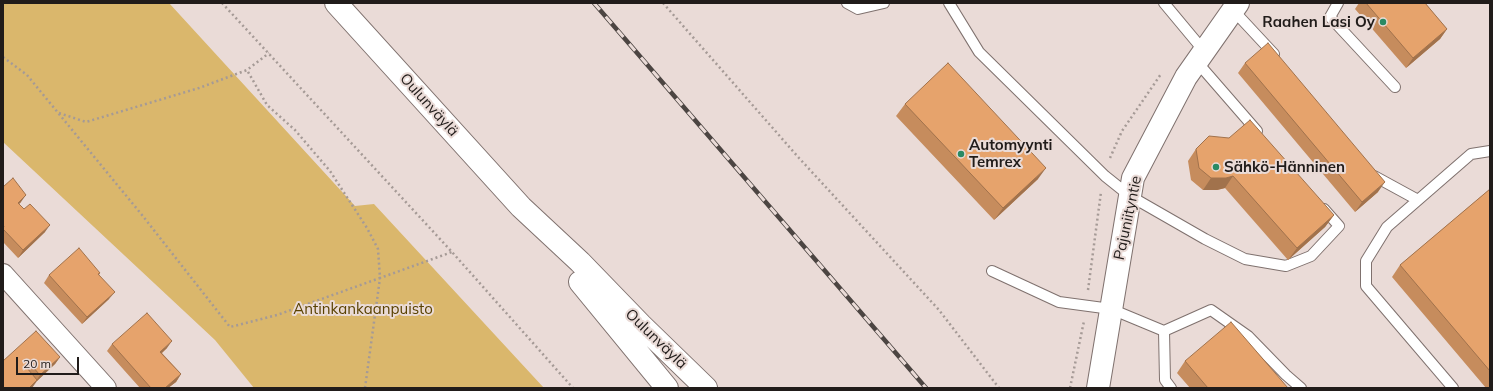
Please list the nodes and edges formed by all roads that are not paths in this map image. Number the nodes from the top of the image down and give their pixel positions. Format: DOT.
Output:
graph roads {
  1 [pos="336,3"];
  2 [pos="847,3"];
  3 [pos="884,3"];
  4 [pos="949,3"];
  5 [pos="1164,3"];
  6 [pos="1338,3"];
  7 [pos="1235,7"];
  8 [pos="1201,56"];
  9 [pos="1278,60"];
  10 [pos="1395,87"];
  11 [pos="1263,138"];
  12 [pos="1490,151"];
  13 [pos="1364,168"];
  14 [pos="1130,196"];
  15 [pos="1418,200"];
  16 [pos="1318,202"];
  17 [pos="521,207"];
  18 [pos="992,271"];
  19 [pos="3,274"];
  20 [pos="1111,309"];
  21 [pos="1164,331"];
  22 [pos="106,388"];
  23 [pos="667,388"];
  24 [pos="706,388"];
  25 [pos="1098,388"];
  26 [pos="1171,388"];
  27 [pos="1301,388"];
  28 [pos="1453,388"];
  1 -- 17 [label="main road, Oulunväylä"];
  2 -- 3 [label="lane"];
  4 -- 14 [label="lane"];
  5 -- 8 [label="lane"];
  6 -- 10 [label="lane"];
  7 -- 8 [label="main road, Pajuniityntie"];
  7 -- 9 [label="lane"];
  8 -- 11 [label="lane"];
  8 -- 14 [label="main road, Pajuniityntie"];
  12 -- 15 [label="lane"];
  13 -- 15 [label="lane"];
  14 -- 16 [label="lane"];
  14 -- 20 [label="main road, Pajuniityntie"];
  15 -- 28 [label="lane"];
  17 -- 23 [label="main road, Oulunväylä"];
  17 -- 24 [label="main road, Oulunväylä"];
  18 -- 20 [label="lane"];
  19 -- 22 [label="street"];
  20 -- 21 [label="lane"];
  20 -- 25 [label="main road, Pajuniityntie"];
  21 -- 26 [label="lane"];
  21 -- 27 [label="lane"];
}
